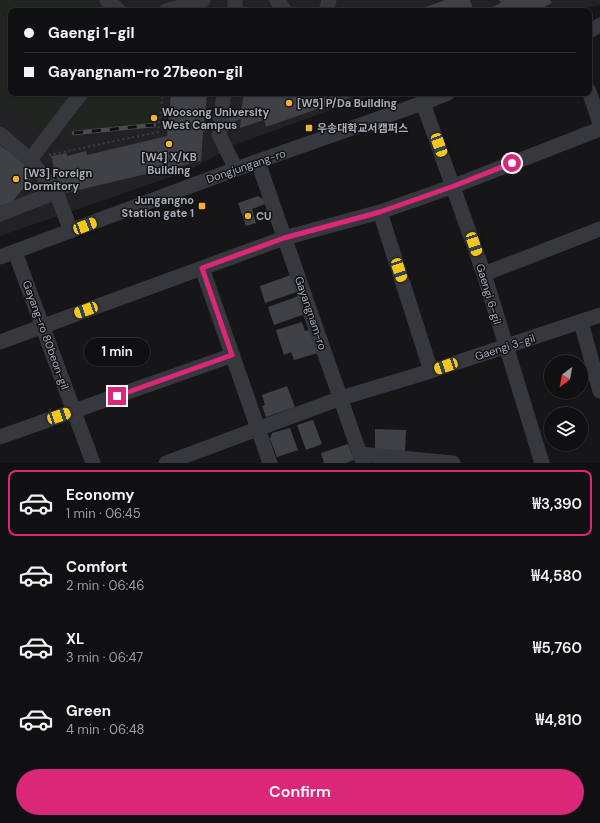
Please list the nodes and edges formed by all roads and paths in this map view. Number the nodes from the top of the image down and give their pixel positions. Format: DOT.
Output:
graph roads {
  1 [pos="107,0"];
  2 [pos="203,0"];
  3 [pos="277,0"];
  4 [pos="116,8"];
  5 [pos="176,8"];
  6 [pos="284,8"];
  7 [pos="80,96"];
  8 [pos="163,96"];
  9 [pos="224,96"];
  10 [pos="441,96"];
  11 [pos="591,96"];
  12 [pos="424,104"];
  13 [pos="600,124"];
  14 [pos="600,129"];
  15 [pos="0,134"];
  16 [pos="36,159"];
  17 [pos="258,162"];
  18 [pos="236,169"];
  19 [pos="454,186"];
  20 [pos="56,192"];
  21 [pos="380,212"];
  22 [pos="0,214"];
  23 [pos="600,229"];
  24 [pos="71,231"];
  25 [pos="284,238"];
  26 [pos="15,252"];
  27 [pos="0,257"];
  28 [pos="202,268"];
  29 [pos="484,274"];
  30 [pos="600,315"];
  31 [pos="581,322"];
  32 [pos="43,326"];
  33 [pos="0,342"];
  34 [pos="505,346"];
  35 [pos="232,355"];
  36 [pos="431,371"];
  37 [pos="600,391"];
  38 [pos="341,398"];
  39 [pos="74,411"];
  40 [pos="259,429"];
  41 [pos="0,437"];
  42 [pos="362,459"];
  43 [pos="93,463"];
  44 [pos="166,463"];
  45 [pos="270,463"];
  46 [pos="453,463"];
  47 [pos="542,463"];
  1 -- 4 [label="street"];
  2 -- 5 [label="street"];
  3 -- 6 [label="street"];
  7 -- 16 [label="street"];
  8 -- 16 [label="path"];
  9 -- 18 [label="street"];
  10 -- 12 [label="street, Dongjungang-ro"];
  11 -- 13 [label="street"];
  12 -- 17 [label="street, Dongjungang-ro"];
  12 -- 19 [label="street, Gaengi 6-gil"];
  14 -- 19 [label="street"];
  15 -- 16 [label="street"];
  16 -- 20 [label="street"];
  17 -- 18 [label="street, Dongjungang-ro"];
  17 -- 25 [label="street, Gayangnam-ro"];
  18 -- 24 [label="street, Dongjungang-ro"];
  19 -- 21 [label="street"];
  19 -- 29 [label="street, Gaengi 6-gil"];
  20 -- 22 [label="street"];
  20 -- 24 [label="street"];
  21 -- 25 [label="street"];
  21 -- 36 [label="street"];
  23 -- 29 [label="street"];
  24 -- 26 [label="street, Dongjungang-ro"];
  25 -- 28 [label="street"];
  25 -- 38 [label="street, Gayangnam-ro"];
  26 -- 27 [label="street, Dongjungang-ro"];
  26 -- 32 [label="street, Gayang-ro 80beon-gil"];
  28 -- 32 [label="street"];
  28 -- 35 [label="street"];
  29 -- 34 [label="street, Gaengi 6-gil"];
  30 -- 31 [label="street, Gaengi 3-gil"];
  31 -- 34 [label="street, Gaengi 3-gil"];
  31 -- 37 [label="street"];
  32 -- 33 [label="street"];
  32 -- 39 [label="street, Gayang-ro 80beon-gil"];
  34 -- 36 [label="street, Gaengi 3-gil"];
  34 -- 47 [label="street, Gaengi 6-gil"];
  35 -- 39 [label="street"];
  35 -- 40 [label="street"];
  36 -- 38 [label="street, Gaengi 3-gil"];
  38 -- 40 [label="street, Gaengi 3-gil"];
  38 -- 42 [label="street, Gayangnam-ro"];
  39 -- 41 [label="street"];
  39 -- 43 [label="street, Gayang-ro 80beon-gil"];
  40 -- 44 [label="street, Gaengi 3-gil"];
  40 -- 45 [label="street"];
  42 -- 46 [label="street"];
}
